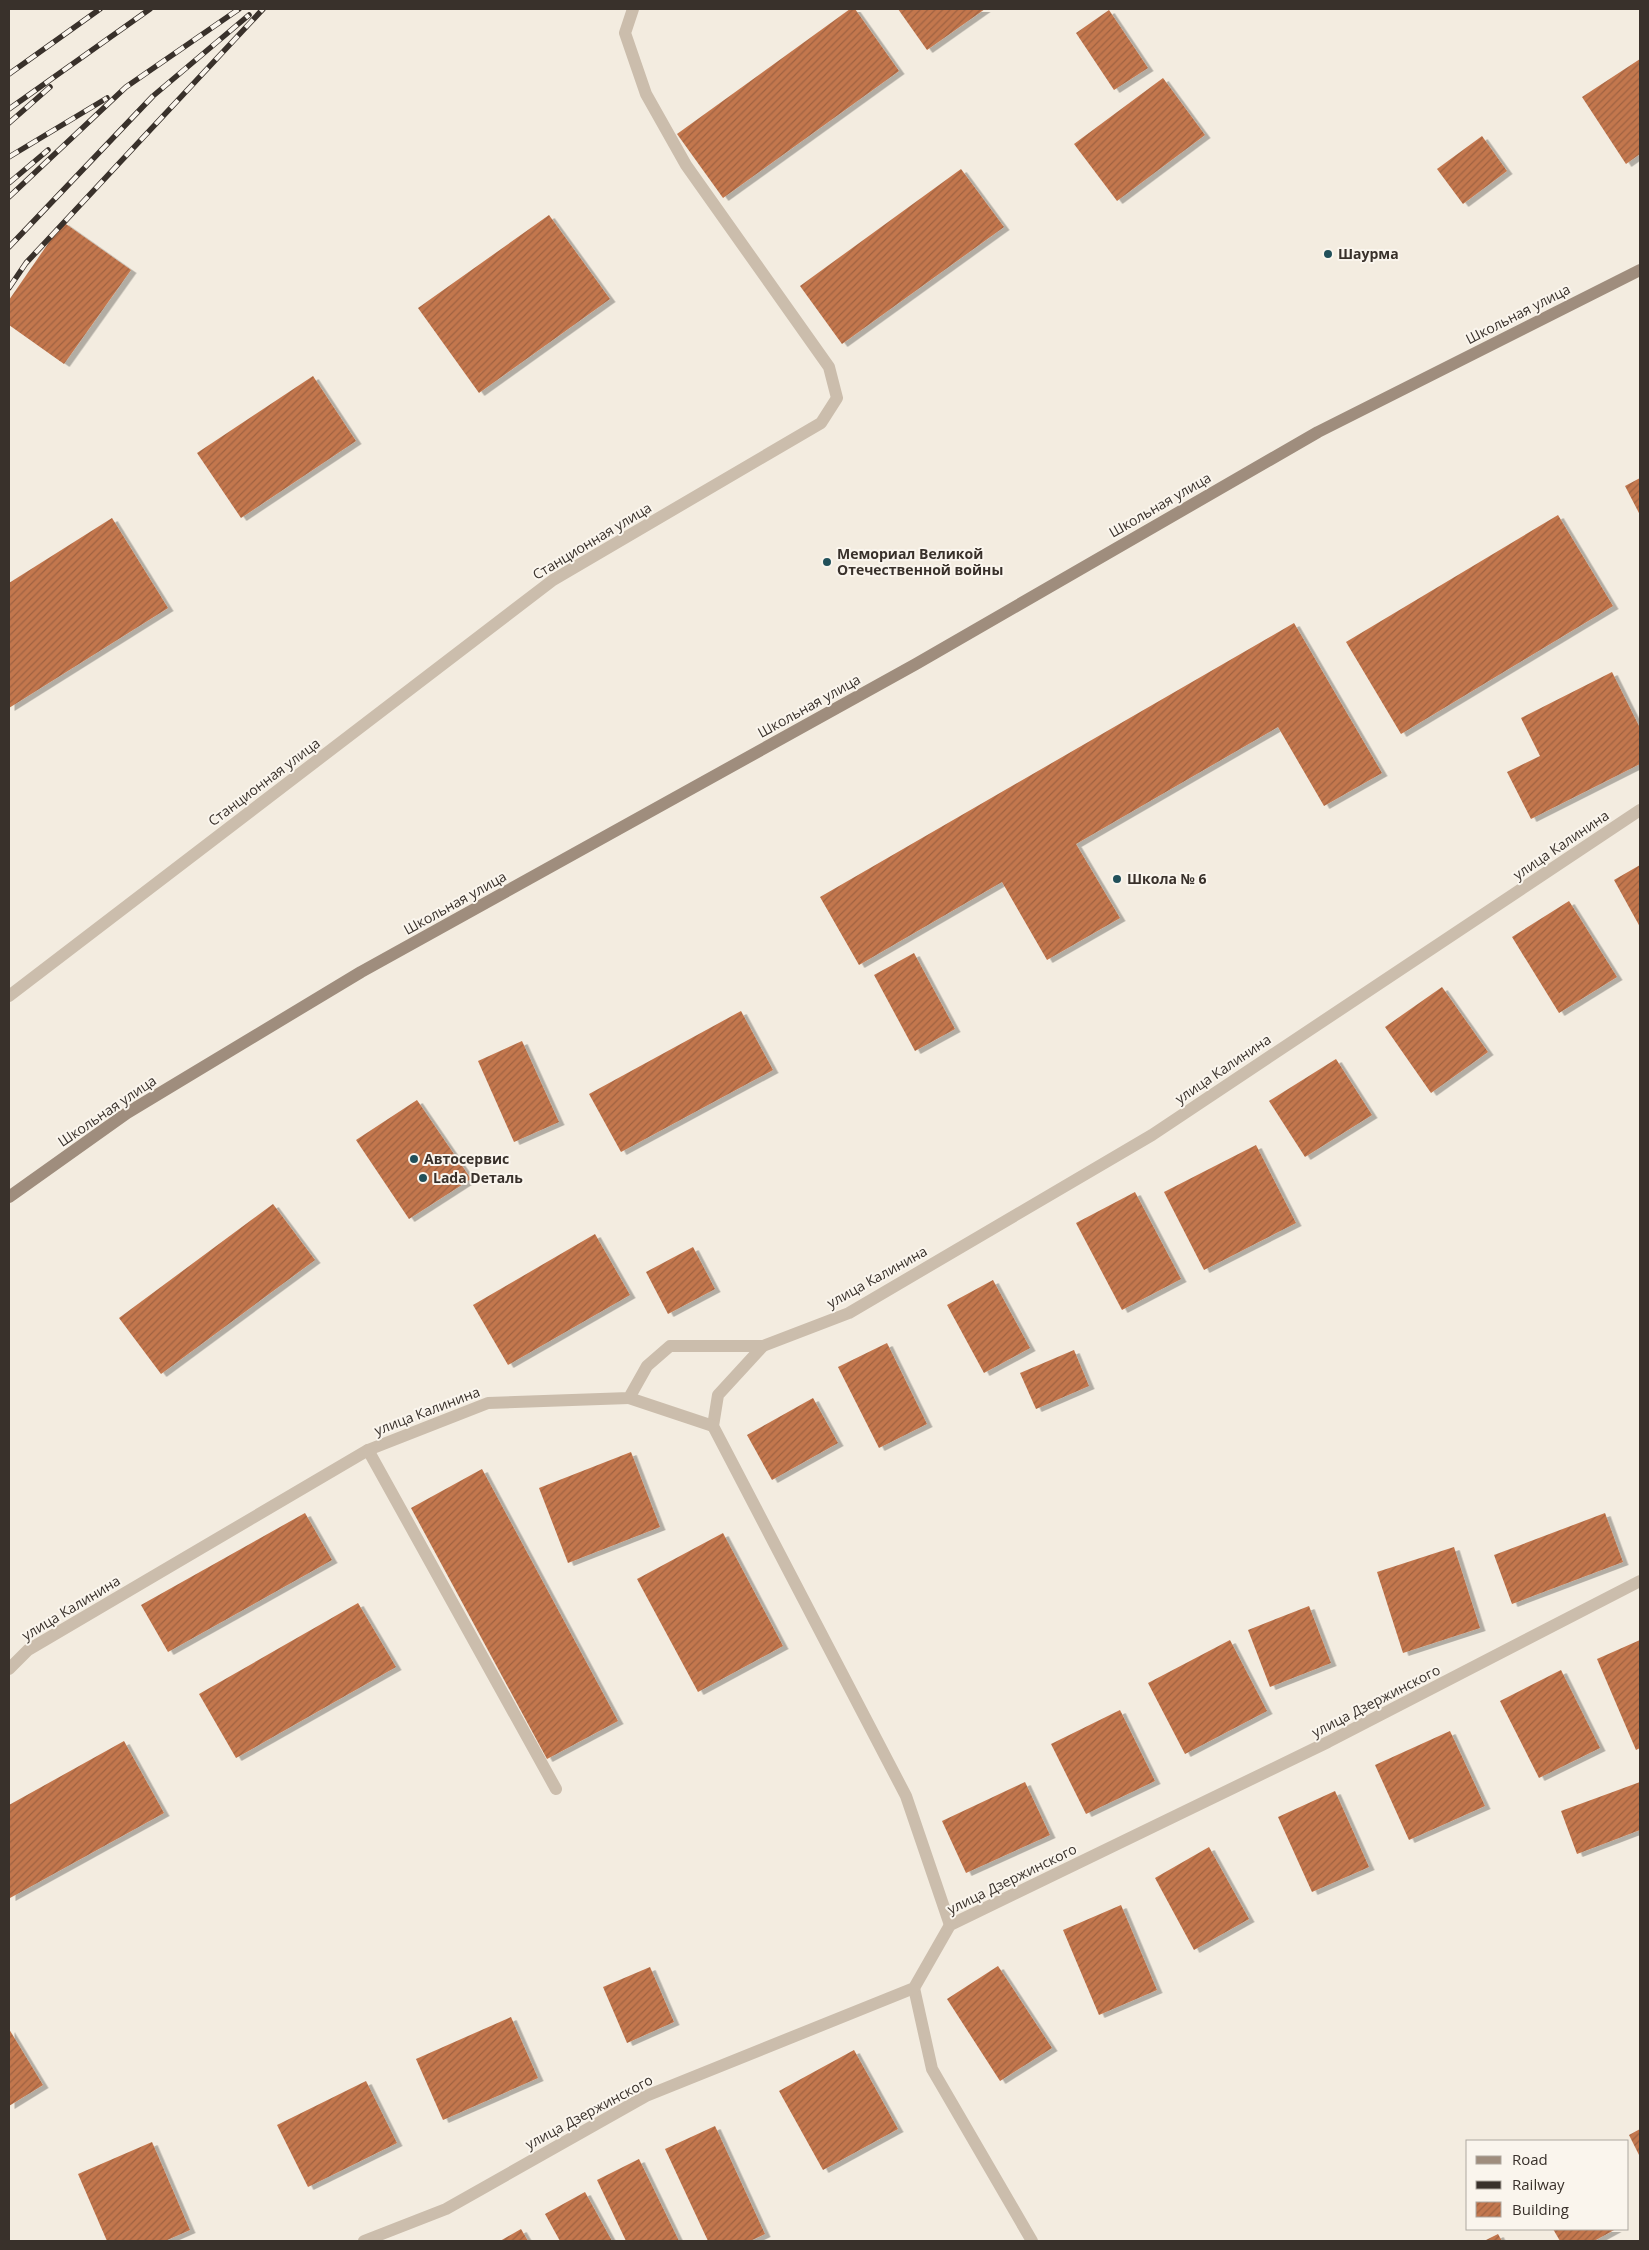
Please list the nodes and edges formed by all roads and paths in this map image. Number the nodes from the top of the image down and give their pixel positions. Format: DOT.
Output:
graph roads {
  1 [pos="633,9"];
  2 [pos="1640,270"];
  3 [pos="1640,810"];
  4 [pos="9,996"];
  5 [pos="9,1197"];
  6 [pos="763,1346"];
  7 [pos="629,1398"];
  8 [pos="713,1426"];
  9 [pos="368,1450"];
  10 [pos="1640,1581"];
  11 [pos="9,1669"];
  12 [pos="556,1789"];
  13 [pos="950,1925"];
  14 [pos="914,1988"];
  15 [pos="364,2241"];
  16 [pos="1032,2241"];
  1 -- 4 [label="street, Станционная улица"];
  2 -- 5 [label="main road, Школьная улица"];
  3 -- 6 [label="street, улица Калинина"];
  6 -- 7 [label="street, улица Калинина"];
  6 -- 8 [label="street"];
  7 -- 8 [label="street"];
  7 -- 9 [label="street, улица Калинина"];
  8 -- 13 [label="street"];
  9 -- 11 [label="street, улица Калинина"];
  9 -- 12 [label="street"];
  10 -- 13 [label="street, улица Дзержинского"];
  13 -- 14 [label="street, улица Дзержинского"];
  14 -- 15 [label="street, улица Дзержинского"];
  14 -- 16 [label="street"];
}
